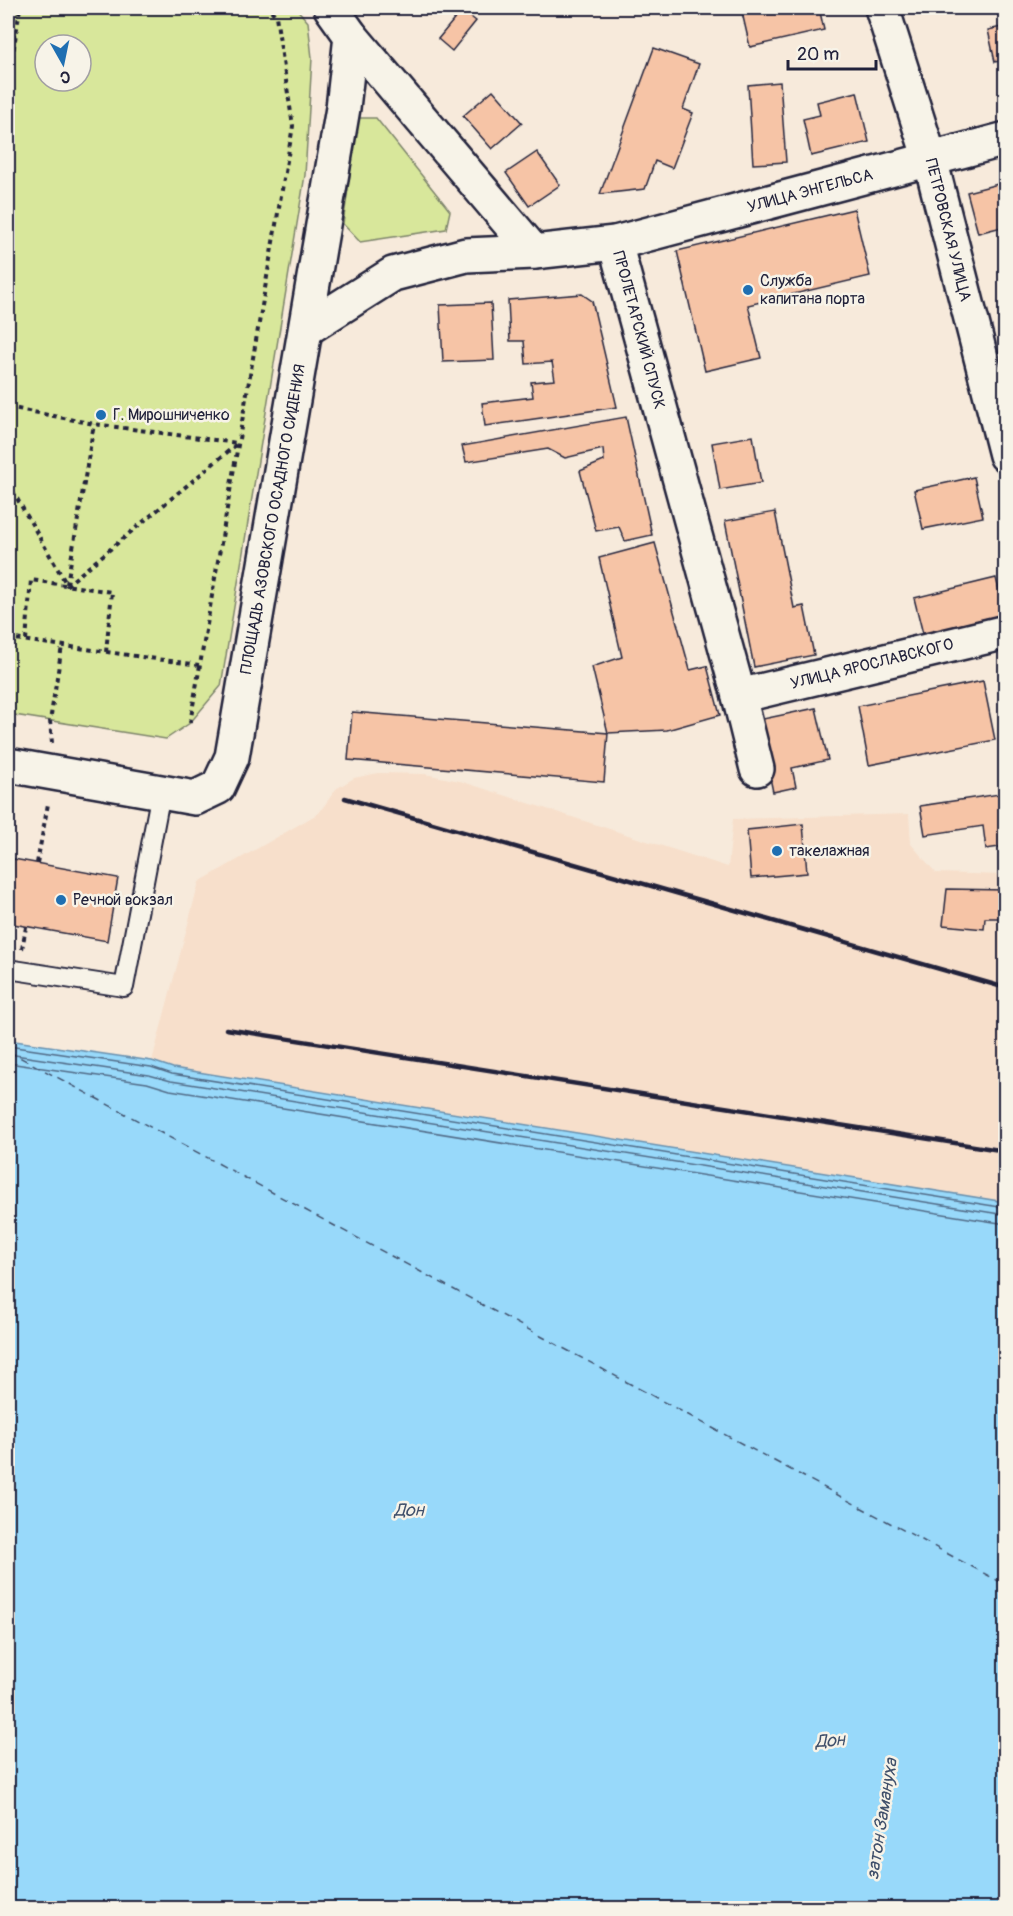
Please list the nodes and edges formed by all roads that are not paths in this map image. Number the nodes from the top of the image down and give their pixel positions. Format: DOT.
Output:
graph roads {
  1 [pos="331,8"];
  2 [pos="882,8"];
  3 [pos="351,36"];
  4 [pos="1005,139"];
  5 [pos="930,159"];
  6 [pos="615,243"];
  7 [pos="534,252"];
  8 [pos="306,329"];
  9 [pos="1005,455"];
  10 [pos="1005,632"];
  11 [pos="739,696"];
  12 [pos="8,765"];
  13 [pos="757,769"];
  14 [pos="161,792"];
  15 [pos="8,969"];
  1 -- 3 [label="street"];
  2 -- 5 [label="street, ПЕТРОВСКАЯ УЛИЦА"];
  3 -- 7 [label="street"];
  3 -- 8 [label="street, ПЛОЩАДЬ АЗОВСКОГО ОСАДНОГО СИДЕНИЯ"];
  4 -- 5 [label="street, УЛИЦА ЭНГЕЛЬСА"];
  5 -- 6 [label="street, УЛИЦА ЭНГЕЛЬСА"];
  5 -- 9 [label="street, ПЕТРОВСКАЯ УЛИЦА"];
  6 -- 7 [label="street, ПРОЛЕТАРСКИЙ СПУСК"];
  6 -- 11 [label="street, ПРОЛЕТАРСКИЙ СПУСК"];
  7 -- 8 [label="street"];
  8 -- 14 [label="street, ПЛОЩАДЬ АЗОВСКОГО ОСАДНОГО СИДЕНИЯ"];
  10 -- 11 [label="street, УЛИЦА ЯРОСЛАВСКОГО"];
  11 -- 13 [label="street, ПРОЛЕТАРСКИЙ СПУСК"];
  12 -- 14 [label="street, ПЛОЩАДЬ АЗОВСКОГО ОСАДНОГО СИДЕНИЯ"];
  14 -- 15 [label="lane"];
}
